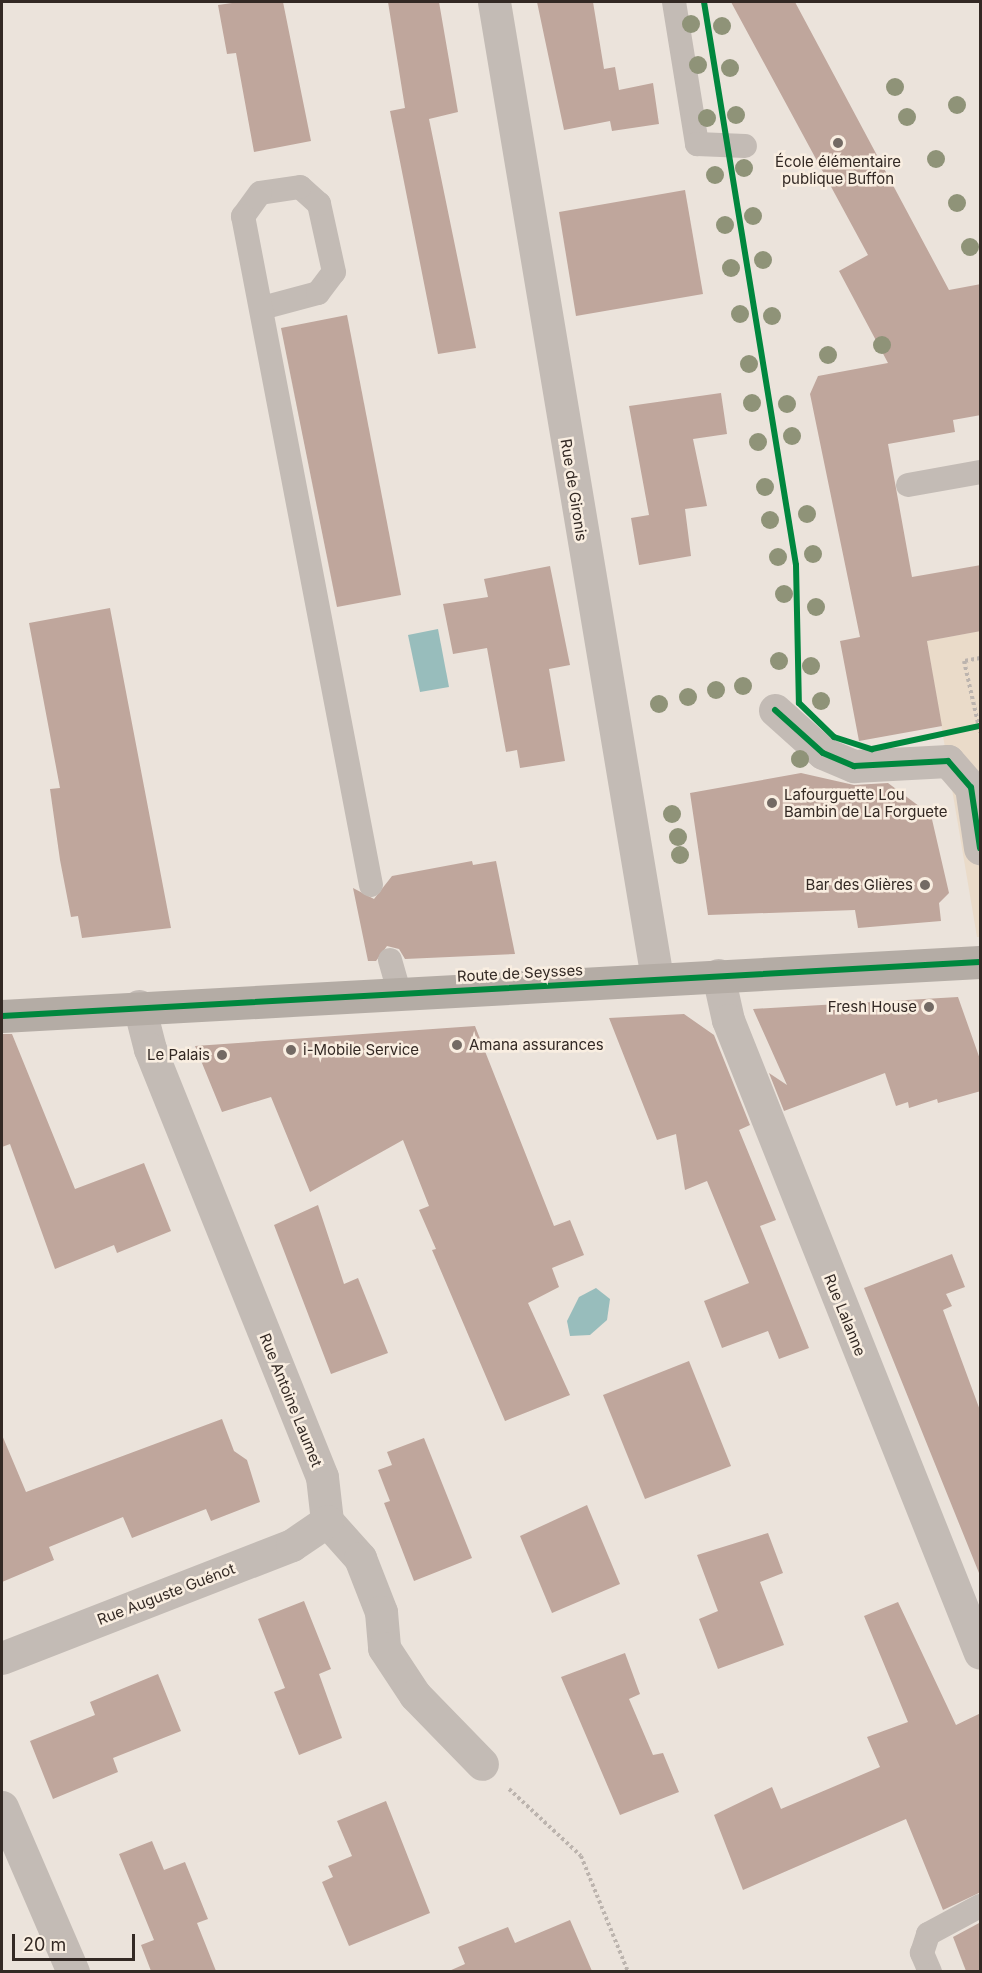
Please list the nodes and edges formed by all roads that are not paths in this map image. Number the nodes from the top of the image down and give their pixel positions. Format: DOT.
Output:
graph roads {
  1 [pos="494,2"];
  2 [pos="674,2"];
  3 [pos="745,146"];
  4 [pos="262,308"];
  5 [pos="981,471"];
  6 [pos="908,485"];
  7 [pos="775,710"];
  8 [pos="981,848"];
  9 [pos="371,885"];
  10 [pos="390,960"];
  11 [pos="981,962"];
  12 [pos="718,975"];
  13 [pos="657,978"];
  14 [pos="399,992"];
  15 [pos="139,1006"];
  16 [pos="2,1010"];
  17 [pos="61,1010"];
  18 [pos="2,1016"];
  19 [pos="327,1521"];
  20 [pos="981,1653"];
  21 [pos="2,1658"];
  22 [pos="482,1764"];
  23 [pos="2,1807"];
  24 [pos="981,1906"];
  25 [pos="73,1971"];
  26 [pos="930,1971"];
  1 -- 13 [label="street, Rue de Gironis"];
  2 -- 3 [label="lane"];
  4 -- 4 [label="lane"];
  4 -- 9 [label="lane"];
  5 -- 6 [label="lane"];
  7 -- 8 [label="street"];
  10 -- 14 [label="lane"];
  11 -- 12 [label="main road, Route de Seysses"];
  12 -- 13 [label="main road, Route de Seysses"];
  12 -- 20 [label="street, Rue Lalanne"];
  13 -- 14 [label="main road, Route de Seysses"];
  14 -- 15 [label="main road, Route de Seysses"];
  15 -- 17 [label="main road, Route de Seysses"];
  15 -- 19 [label="street, Rue Antoine Laumet"];
  16 -- 17 [label="main road, Route de Seysses"];
  17 -- 18 [label="main road, Route de Seysses"];
  19 -- 21 [label="street, Rue Auguste Guénot"];
  19 -- 22 [label="street"];
  23 -- 25 [label="street"];
  24 -- 26 [label="lane"];
}
